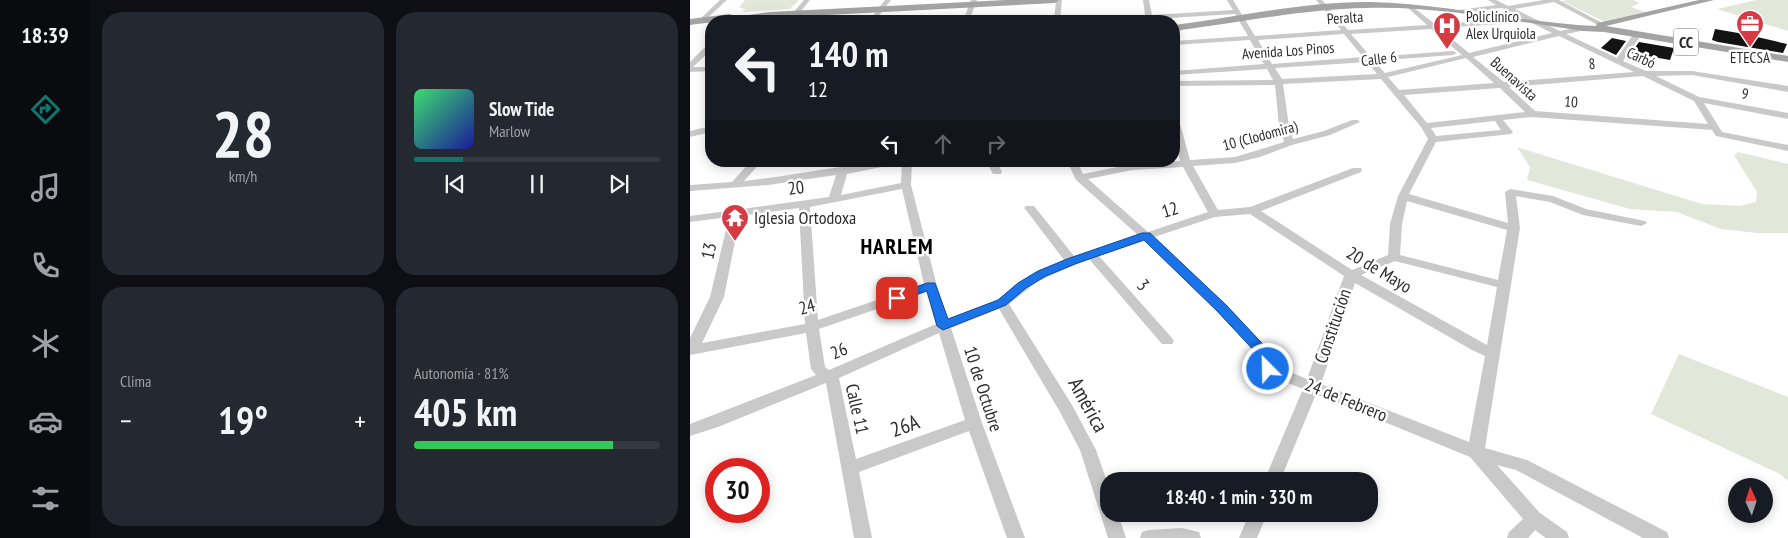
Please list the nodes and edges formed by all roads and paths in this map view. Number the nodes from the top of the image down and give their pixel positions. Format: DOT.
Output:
graph roads {
  1 [pos="724,0"];
  2 [pos="807,0"];
  3 [pos="1017,0"];
  4 [pos="1055,0"];
  5 [pos="1059,0"];
  6 [pos="1146,0"];
  7 [pos="1230,0"];
  8 [pos="1491,0"];
  9 [pos="1555,0"];
  10 [pos="1709,0"];
  11 [pos="973,2"];
  12 [pos="1363,2"];
  13 [pos="1322,3"];
  14 [pos="885,5"];
  15 [pos="1409,6"];
  16 [pos="1506,7"];
  17 [pos="1461,11"];
  18 [pos="712,15"];
  19 [pos="795,15"];
  20 [pos="808,15"];
  21 [pos="877,15"];
  22 [pos="968,15"];
  23 [pos="1058,15"];
  24 [pos="1148,15"];
  25 [pos="1238,15"];
  26 [pos="1180,18"];
  27 [pos="1519,21"];
  28 [pos="705,22"];
  29 [pos="1536,22"];
  30 [pos="690,23"];
  31 [pos="705,23"];
  32 [pos="1602,24"];
  33 [pos="1180,27"];
  34 [pos="1432,27"];
  35 [pos="1584,28"];
  36 [pos="1346,32"];
  37 [pos="1561,34"];
  38 [pos="1254,38"];
  39 [pos="1635,38"];
  40 [pos="1180,43"];
  41 [pos="705,52"];
  42 [pos="1466,54"];
  43 [pos="1368,59"];
  44 [pos="1788,59"];
  45 [pos="1618,62"];
  46 [pos="1788,63"];
  47 [pos="1269,66"];
  48 [pos="690,68"];
  49 [pos="705,68"];
  50 [pos="1180,72"];
  51 [pos="1642,74"];
  52 [pos="1382,76"];
  53 [pos="1279,82"];
  54 [pos="1180,84"];
  55 [pos="1503,86"];
  56 [pos="1788,89"];
  57 [pos="1397,93"];
  58 [pos="1697,98"];
  59 [pos="1532,114"];
  60 [pos="1788,116"];
  61 [pos="1498,119"];
  62 [pos="1356,122"];
  63 [pos="1425,126"];
  64 [pos="705,130"];
  65 [pos="1717,130"];
  66 [pos="690,134"];
  67 [pos="1433,139"];
  68 [pos="1180,142"];
  69 [pos="1289,142"];
  70 [pos="1788,148"];
  71 [pos="1180,163"];
  72 [pos="1186,163"];
  73 [pos="752,167"];
  74 [pos="867,167"];
  75 [pos="907,167"];
  76 [pos="994,167"];
  77 [pos="1075,167"];
  78 [pos="1132,167"];
  79 [pos="1357,170"];
  80 [pos="842,172"];
  81 [pos="997,172"];
  82 [pos="1080,178"];
  83 [pos="736,184"];
  84 [pos="906,184"];
  85 [pos="690,188"];
  86 [pos="1403,196"];
  87 [pos="834,200"];
  88 [pos="804,205"];
  89 [pos="1030,208"];
  90 [pos="1252,210"];
  91 [pos="735,214"];
  92 [pos="1214,214"];
  93 [pos="690,219"];
  94 [pos="1642,222"];
  95 [pos="1514,228"];
  96 [pos="1146,236"];
  97 [pos="1092,255"];
  98 [pos="1394,257"];
  99 [pos="1071,261"];
  100 [pos="1351,275"];
  101 [pos="1503,285"];
  102 [pos="931,286"];
  103 [pos="1002,303"];
  104 [pos="943,326"];
  105 [pos="812,327"];
  106 [pos="1166,341"];
  107 [pos="690,350"];
  108 [pos="1492,353"];
  109 [pos="826,377"];
  110 [pos="1312,387"];
  111 [pos="974,423"];
  112 [pos="690,430"];
  113 [pos="1476,452"];
  114 [pos="850,468"];
  115 [pos="1276,472"];
  116 [pos="1534,519"];
  117 [pos="1255,522"];
  118 [pos="863,538"];
  119 [pos="1016,538"];
  120 [pos="1117,538"];
  121 [pos="1149,538"];
  122 [pos="1192,538"];
  123 [pos="1248,538"];
  124 [pos="1516,538"];
  125 [pos="1560,538"];
  126 [pos="1660,538"];
  1 -- 18 [label="street"];
  2 -- 19 [label="street"];
  3 -- 11 [label="main road"];
  4 -- 11 [label="main road"];
  5 -- 23 [label="street"];
  6 -- 24 [label="street"];
  7 -- 25 [label="street"];
  8 -- 16 [label="street, Carbó"];
  9 -- 16 [label="street"];
  9 -- 32 [label="street"];
  10 -- 32 [label="main road"];
  11 -- 14 [label="main road"];
  11 -- 22 [label="street"];
  12 -- 13 [label="main road, CC"];
  12 -- 15 [label="main road, CC"];
  13 -- 25 [label="main road, CC"];
  13 -- 36 [label="street"];
  14 -- 20 [label="main road"];
  14 -- 21 [label="street"];
  15 -- 17 [label="main road, CC"];
  15 -- 34 [label="street, Buenavista"];
  16 -- 17 [label="street"];
  16 -- 29 [label="street, Carbó"];
  17 -- 29 [label="main road, CC"];
  25 -- 26 [label="street"];
  25 -- 33 [label="main road, CC"];
  25 -- 38 [label="street"];
  27 -- 34 [label="street, Peralta"];
  28 -- 30 [label="main road"];
  29 -- 35 [label="main road, CC"];
  29 -- 37 [label="street, Carbó"];
  30 -- 31 [label="main road"];
  32 -- 35 [label="main road"];
  34 -- 36 [label="street, Peralta"];
  34 -- 42 [label="street, Buenavista"];
  35 -- 37 [label="street, Calle 6"];
  35 -- 39 [label="main road, CC"];
  35 -- 44 [label="main road, CC"];
  36 -- 38 [label="street, Peralta"];
  36 -- 43 [label="street"];
  37 -- 42 [label="street, Calle 6"];
  37 -- 45 [label="street, Carbó"];
  38 -- 40 [label="street, Peralta"];
  38 -- 47 [label="street"];
  39 -- 45 [label="street"];
  39 -- 46 [label="main road, CC"];
  41 -- 48 [label="street"];
  42 -- 43 [label="street, Avenida Los Pinos"];
  42 -- 52 [label="street, Calle 6"];
  42 -- 55 [label="street, Buenavista"];
  43 -- 47 [label="street, Avenida Los Pinos"];
  43 -- 52 [label="street"];
  45 -- 51 [label="street, Carbó"];
  47 -- 50 [label="street, Avenida Los Pinos"];
  47 -- 53 [label="street"];
  48 -- 49 [label="street"];
  51 -- 55 [label="street, 8"];
  51 -- 56 [label="street, 8"];
  51 -- 58 [label="street, Carbó"];
  52 -- 53 [label="street, Calle 6"];
  52 -- 57 [label="street"];
  53 -- 54 [label="street, Calle 6"];
  53 -- 69 [label="street"];
  55 -- 57 [label="street, 8"];
  55 -- 59 [label="street, Buenavista"];
  57 -- 63 [label="street"];
  58 -- 60 [label="street, 9"];
  58 -- 65 [label="street"];
  59 -- 61 [label="street, 10"];
  59 -- 65 [label="street, 10"];
  61 -- 63 [label="street, 10"];
  61 -- 67 [label="street"];
  62 -- 69 [label="street, 10 (Clodomira)"];
  63 -- 67 [label="street"];
  64 -- 66 [label="street"];
  65 -- 70 [label="street, 10"];
  67 -- 86 [label="street"];
  68 -- 72 [label="street"];
  69 -- 72 [label="street, 10 (Clodomira)"];
  71 -- 72 [label="street, 10 (Clodomira)"];
  72 -- 92 [label="street"];
  73 -- 83 [label="street"];
  74 -- 80 [label="street"];
  75 -- 84 [label="street, 10 de Octubre"];
  76 -- 81 [label="street"];
  77 -- 82 [label="street, 24 de Febrero"];
  78 -- 82 [label="street, 10 (Clodomira)"];
  79 -- 90 [label="street, 12"];
  80 -- 83 [label="street"];
  80 -- 87 [label="street"];
  82 -- 96 [label="street, 24 de Febrero"];
  83 -- 85 [label="street"];
  84 -- 87 [label="street, 20"];
  84 -- 102 [label="street, 10 de Octubre"];
  86 -- 95 [label="street"];
  86 -- 98 [label="street"];
  87 -- 88 [label="street, 20"];
  88 -- 91 [label="street, 20"];
  88 -- 105 [label="street, Calle 11"];
  89 -- 99 [label="street"];
  90 -- 92 [label="street, 12"];
  90 -- 100 [label="street, 20 de Mayo"];
  91 -- 93 [label="street, 20"];
  91 -- 107 [label="street, 13"];
  92 -- 96 [label="street, 12"];
  94 -- 95 [label="street"];
  95 -- 101 [label="street"];
  96 -- 97 [label="street, 12"];
  96 -- 110 [label="street, 24 de Febrero"];
  97 -- 99 [label="street, 12"];
  97 -- 106 [label="street, 3"];
  98 -- 100 [label="street, Constitución"];
  98 -- 101 [label="street"];
  99 -- 103 [label="street, 12"];
  100 -- 108 [label="street, 20 de Mayo"];
  100 -- 110 [label="street, Constitución"];
  101 -- 108 [label="street"];
  102 -- 104 [label="street, 10 de Octubre"];
  102 -- 105 [label="street, 24"];
  103 -- 104 [label="street, 26"];
  103 -- 120 [label="street, América"];
  104 -- 109 [label="street, 26"];
  104 -- 111 [label="street, 10 de Octubre"];
  105 -- 107 [label="street, 24"];
  105 -- 109 [label="street, Calle 11"];
  108 -- 113 [label="street"];
  109 -- 112 [label="street, 26"];
  109 -- 114 [label="street, Calle 11"];
  110 -- 113 [label="street, 24 de Febrero"];
  110 -- 115 [label="street, Constitución"];
  111 -- 114 [label="street, 26A"];
  111 -- 119 [label="street, 10 de Octubre"];
  113 -- 116 [label="street"];
  113 -- 126 [label="street, 24 de Febrero"];
  114 -- 118 [label="street, Calle 11"];
  116 -- 124 [label="street"];
  116 -- 125 [label="street"];
  117 -- 123 [label="street"];
  121 -- 122 [label="street"];
}
